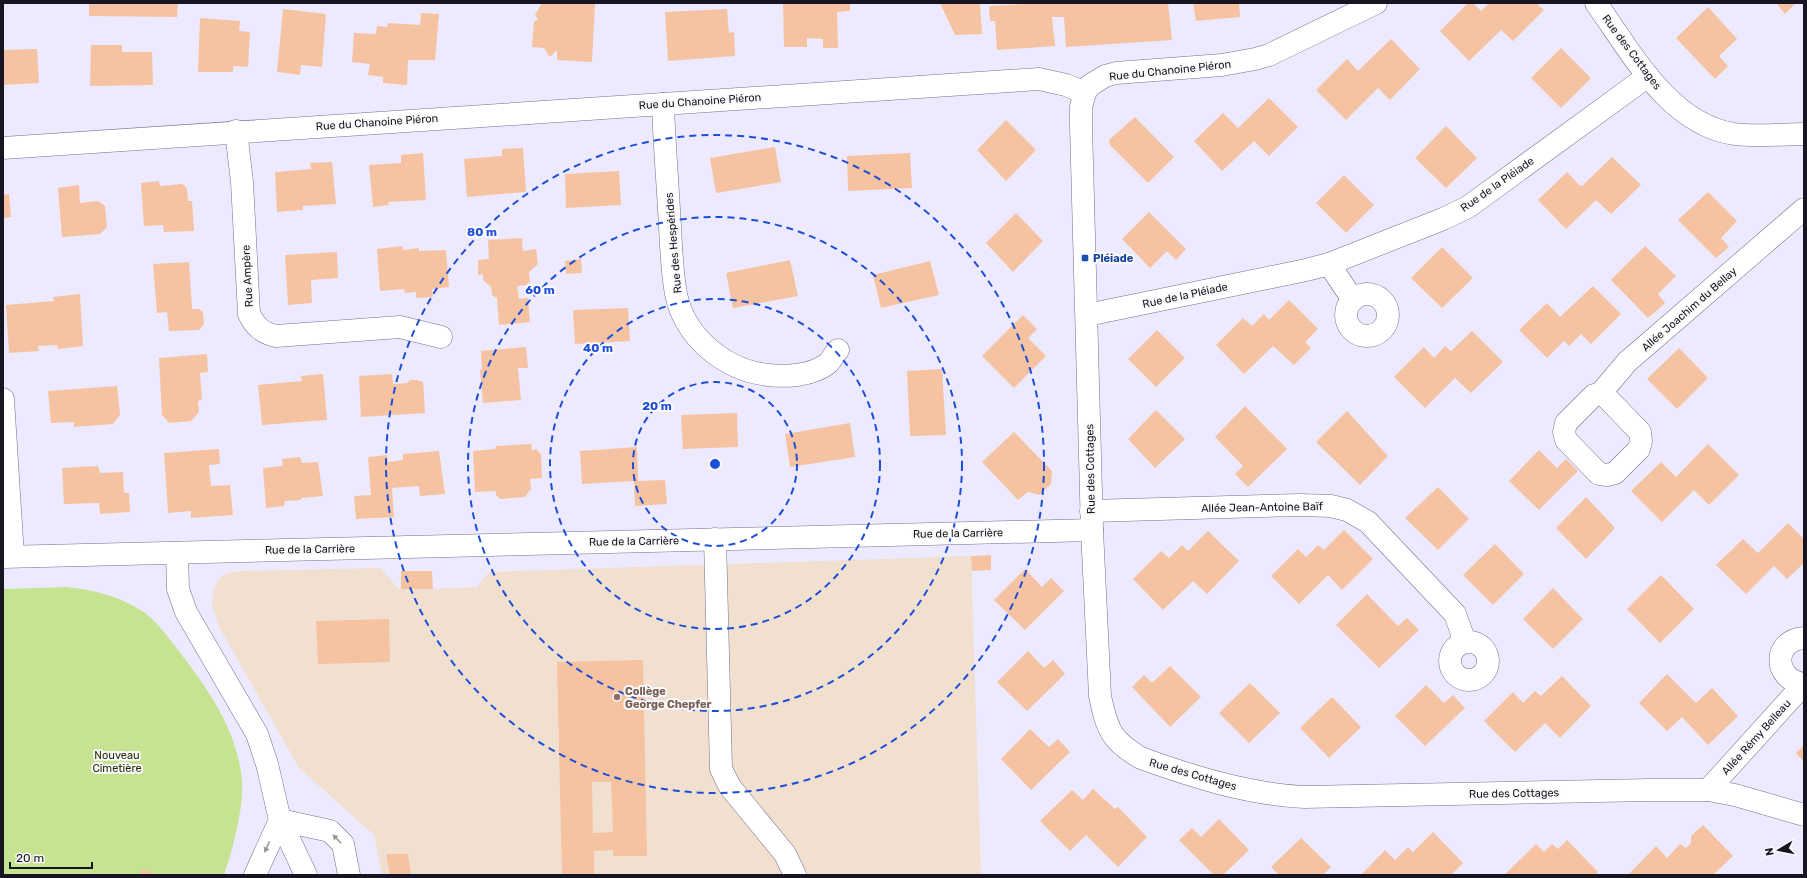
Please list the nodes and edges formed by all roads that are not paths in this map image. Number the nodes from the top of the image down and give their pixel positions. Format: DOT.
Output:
graph roads {
  1 [pos="1376,3"];
  2 [pos="1596,3"];
  3 [pos="1648,76"];
  4 [pos="1085,93"];
  5 [pos="663,104"];
  6 [pos="236,131"];
  7 [pos="1804,134"];
  8 [pos="3,148"];
  9 [pos="1804,209"];
  10 [pos="1329,264"];
  11 [pos="1354,300"];
  12 [pos="1087,315"];
  13 [pos="441,337"];
  14 [pos="838,350"];
  15 [pos="1600,394"];
  16 [pos="3,398"];
  17 [pos="1091,520"];
  18 [pos="716,539"];
  19 [pos="176,553"];
  20 [pos="8,556"];
  21 [pos="1804,638"];
  22 [pos="1465,642"];
  23 [pos="1804,684"];
  24 [pos="1708,790"];
  25 [pos="1804,815"];
  26 [pos="280,820"];
  27 [pos="255,875"];
  28 [pos="306,875"];
  29 [pos="349,875"];
  30 [pos="795,875"];
  1 -- 4 [label="street, Rue du Chanoine Piéron"];
  2 -- 3 [label="street, Rue des Cottages"];
  3 -- 7 [label="street, Rue des Cottages"];
  3 -- 10 [label="street, Rue de la Pléiade"];
  4 -- 5 [label="street, Rue du Chanoine Piéron"];
  4 -- 12 [label="street, Rue des Cottages"];
  5 -- 6 [label="street, Rue du Chanoine Piéron"];
  5 -- 14 [label="street, Rue des Hespérides"];
  6 -- 8 [label="street, Rue du Chanoine Piéron"];
  6 -- 13 [label="street, Rue Ampère"];
  9 -- 15 [label="street, Allée Joachim du Bellay"];
  10 -- 11 [label="street"];
  10 -- 12 [label="street, Rue de la Pléiade"];
  12 -- 17 [label="street, Rue des Cottages"];
  16 -- 20 [label="street"];
  17 -- 18 [label="street, Rue de la Carrière"];
  17 -- 22 [label="street, Allée Jean-Antoine Baïf"];
  17 -- 24 [label="street, Rue des Cottages"];
  18 -- 19 [label="street, Rue de la Carrière"];
  18 -- 30 [label="street"];
  19 -- 20 [label="street, Rue de la Carrière"];
  19 -- 26 [label="street"];
  21 -- 23 [label="street, Allée Rémy Belleau"];
  23 -- 24 [label="street, Allée Rémy Belleau"];
  24 -- 25 [label="street, Rue des Cottages"];
  26 -- 27 [label="street, one-way"];
  26 -- 28 [label="street"];
  29 -- 26 [label="street, one-way"];
}
